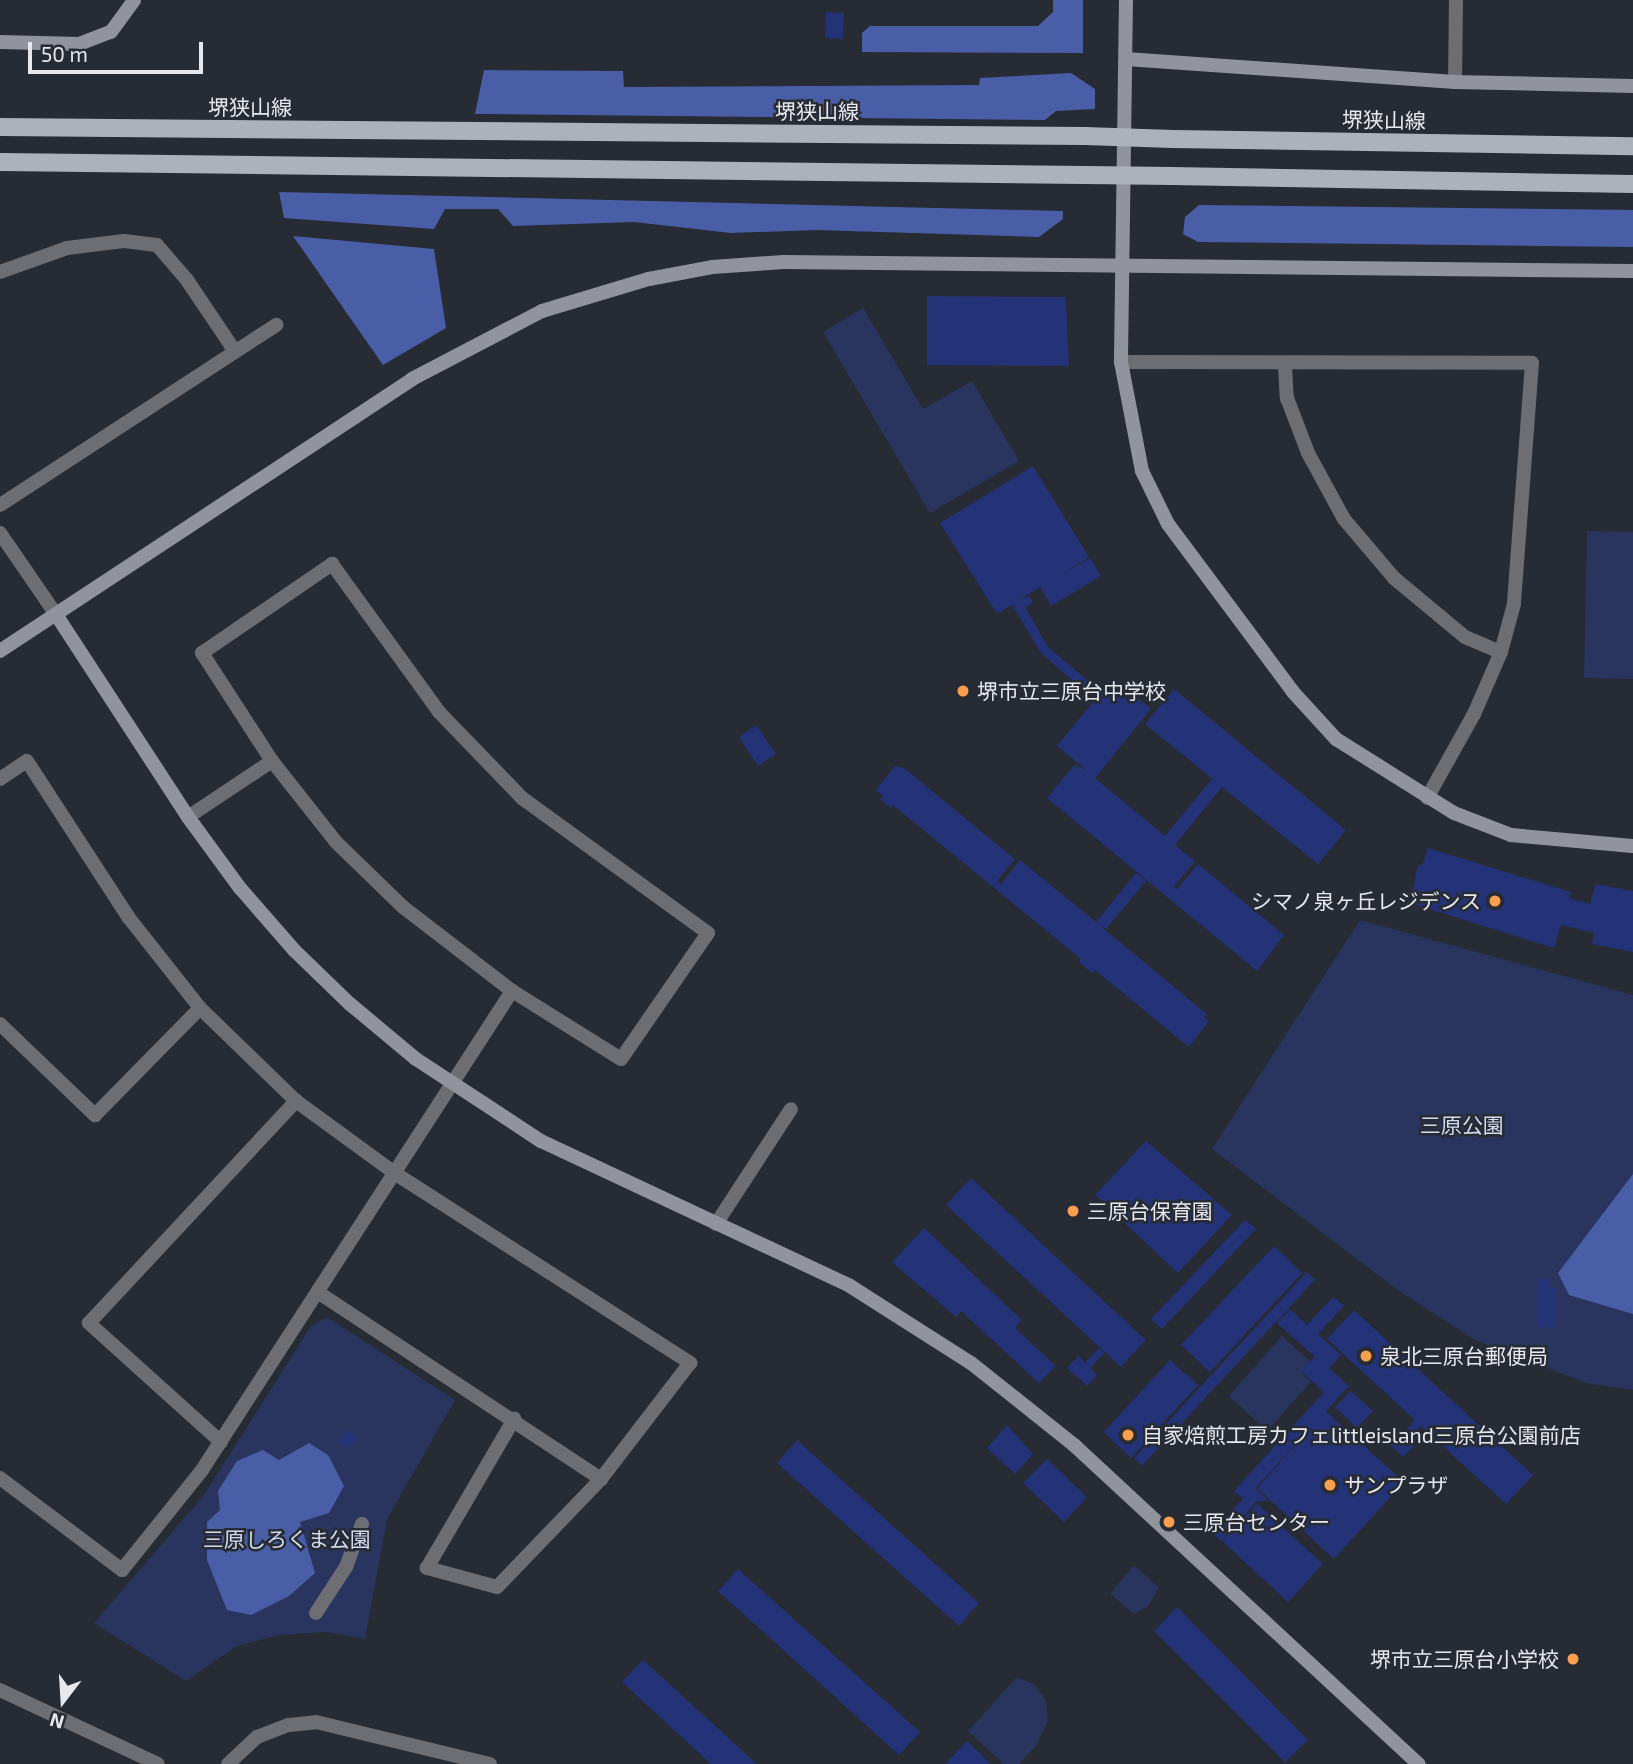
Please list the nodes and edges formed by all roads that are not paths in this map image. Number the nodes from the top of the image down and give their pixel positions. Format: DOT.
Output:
graph roads {
  1 [pos="134,0"];
  2 [pos="1126,0"];
  3 [pos="1456,0"];
  4 [pos="0,42"];
  5 [pos="1126,58"];
  6 [pos="1455,82"];
  7 [pos="1633,86"];
  8 [pos="0,127"];
  9 [pos="1633,146"];
  10 [pos="0,162"];
  11 [pos="1633,184"];
  12 [pos="1122,264"];
  13 [pos="1,270"];
  14 [pos="1633,271"];
  15 [pos="276,325"];
  16 [pos="234,350"];
  17 [pos="1121,362"];
  18 [pos="1285,365"];
  19 [pos="0,505"];
  20 [pos="0,533"];
  21 [pos="57,616"];
  22 [pos="0,651"];
  23 [pos="1501,652"];
  24 [pos="272,761"];
  25 [pos="0,779"];
  26 [pos="1427,798"];
  27 [pos="188,817"];
  28 [pos="1633,846"];
  29 [pos="512,991"];
  30 [pos="200,1008"];
  31 [pos="0,1024"];
  32 [pos="454,1084"];
  33 [pos="296,1101"];
  34 [pos="792,1109"];
  35 [pos="396,1174"];
  36 [pos="716,1224"];
  37 [pos="319,1293"];
  38 [pos="514,1419"];
  39 [pos="221,1442"];
  40 [pos="0,1478"];
  41 [pos="601,1479"];
  42 [pos="362,1524"];
  43 [pos="317,1613"];
  44 [pos="0,1690"];
  45 [pos="158,1764"];
  46 [pos="228,1764"];
  47 [pos="490,1764"];
  48 [pos="1419,1764"];
  1 -- 4 [label="street"];
  2 -- 5 [label="street"];
  3 -- 6 [label="street"];
  5 -- 6 [label="street"];
  5 -- 12 [label="street"];
  6 -- 7 [label="street"];
  8 -- 9 [label="main road, 堺狭山線, bridge"];
  10 -- 11 [label="main road, bridge"];
  12 -- 14 [label="street"];
  12 -- 17 [label="street"];
  12 -- 21 [label="street"];
  13 -- 16 [label="street"];
  15 -- 16 [label="street"];
  16 -- 19 [label="street"];
  17 -- 18 [label="street"];
  17 -- 26 [label="street"];
  18 -- 23 [label="street"];
  18 -- 23 [label="street"];
  20 -- 21 [label="street"];
  21 -- 22 [label="street"];
  21 -- 27 [label="street"];
  23 -- 26 [label="street"];
  24 -- 27 [label="street"];
  24 -- 29 [label="street"];
  24 -- 29 [label="street"];
  25 -- 30 [label="street"];
  26 -- 28 [label="street"];
  27 -- 32 [label="street"];
  29 -- 32 [label="street"];
  30 -- 31 [label="street"];
  30 -- 33 [label="street"];
  32 -- 35 [label="street"];
  32 -- 36 [label="street"];
  33 -- 35 [label="street"];
  33 -- 39 [label="street"];
  34 -- 36 [label="street"];
  35 -- 37 [label="street"];
  35 -- 41 [label="street"];
  36 -- 48 [label="street"];
  37 -- 38 [label="street"];
  37 -- 39 [label="street"];
  38 -- 41 [label="street"];
  38 -- 41 [label="street"];
  39 -- 40 [label="street"];
  42 -- 43 [label="street"];
  44 -- 45 [label="street"];
  46 -- 47 [label="street"];
}
